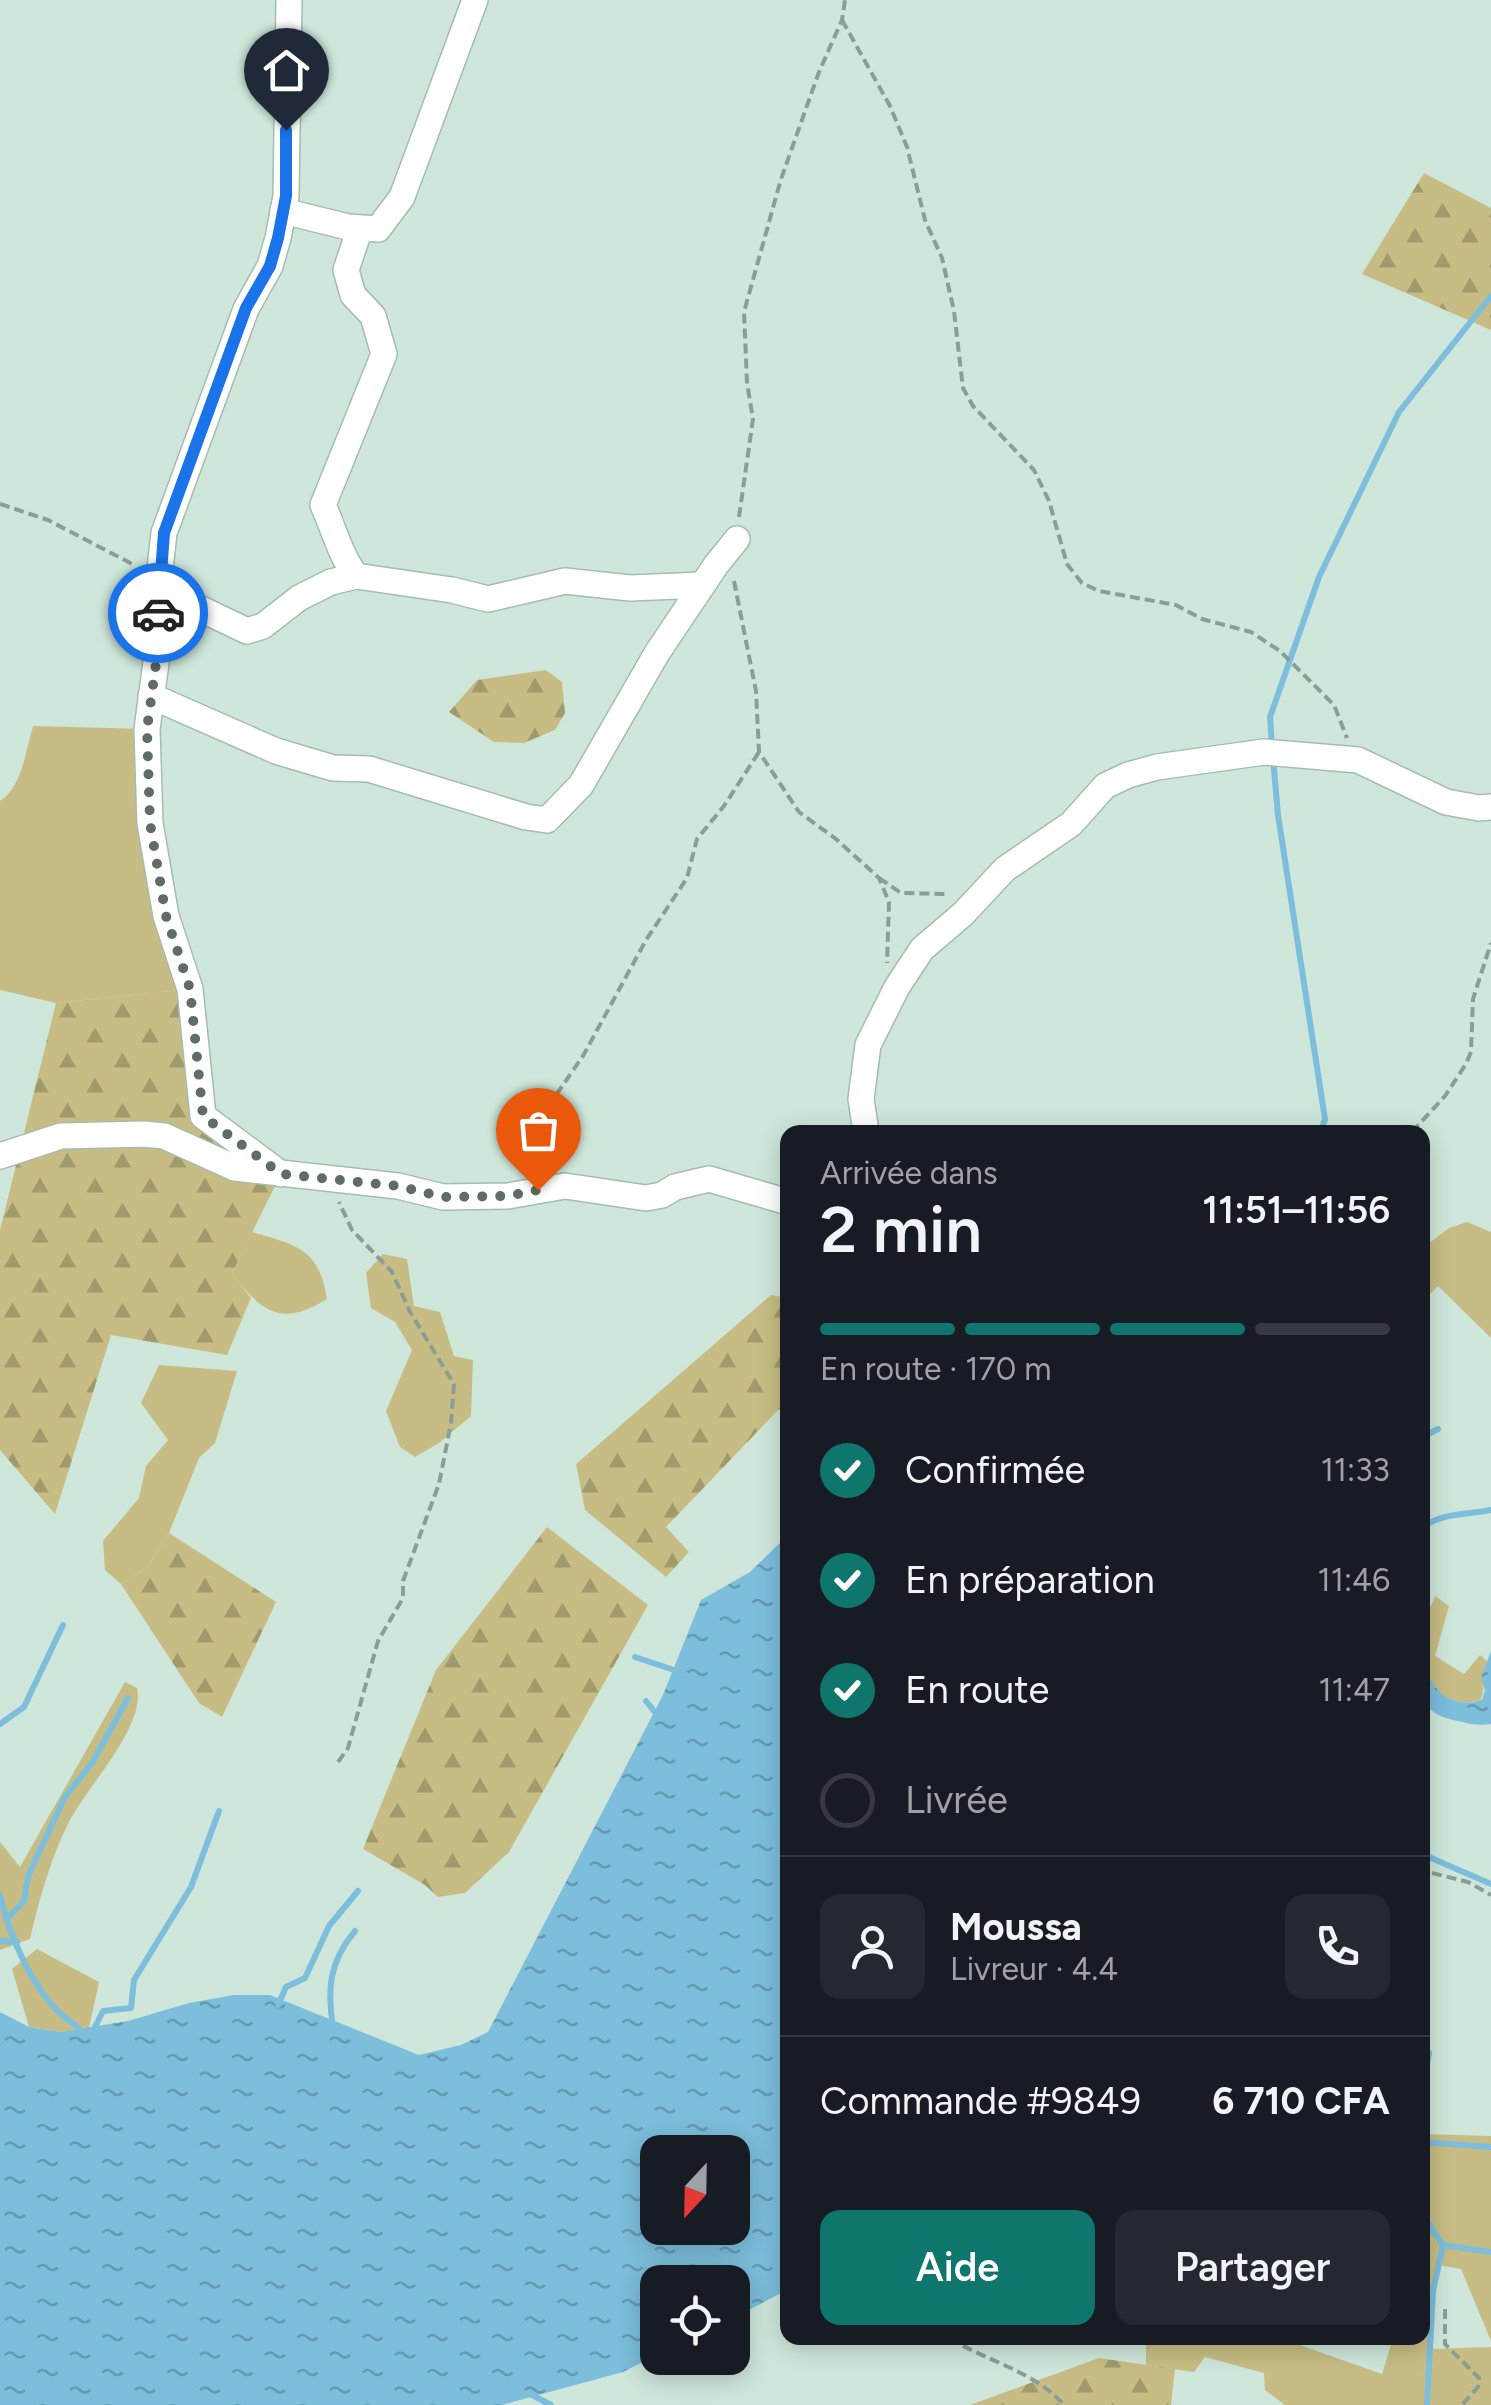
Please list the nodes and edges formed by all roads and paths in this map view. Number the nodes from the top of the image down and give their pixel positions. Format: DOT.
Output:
graph roads {
  1 [pos="289,0"];
  2 [pos="475,0"];
  3 [pos="845,0"];
  4 [pos="842,20"];
  5 [pos="284,210"];
  6 [pos="360,228"];
  7 [pos="0,504"];
  8 [pos="736,540"];
  9 [pos="356,576"];
  10 [pos="158,578"];
  11 [pos="733,579"];
  12 [pos="702,584"];
  13 [pos="152,696"];
  14 [pos="759,752"];
  15 [pos="1358,760"];
  16 [pos="1491,807"];
  17 [pos="879,878"];
  18 [pos="981,894"];
  19 [pos="1491,943"];
  20 [pos="886,978"];
  21 [pos="865,1125"];
  22 [pos="1418,1125"];
  23 [pos="0,1156"];
  24 [pos="281,1174"];
  25 [pos="322,1178"];
  26 [pos="565,1186"];
  27 [pos="780,1200"];
  28 [pos="338,1762"];
  29 [pos="1432,1873"];
  30 [pos="1491,1896"];
  31 [pos="1445,2309"];
  32 [pos="961,2345"];
  33 [pos="1064,2405"];
  34 [pos="1462,2405"];
  1 -- 5 [label="street"];
  2 -- 6 [label="street"];
  3 -- 4 [label="path"];
  4 -- 8 [label="path"];
  4 -- 15 [label="path"];
  5 -- 6 [label="street"];
  5 -- 10 [label="street"];
  6 -- 9 [label="street"];
  7 -- 10 [label="path"];
  8 -- 12 [label="street"];
  9 -- 10 [label="street"];
  9 -- 12 [label="street"];
  10 -- 13 [label="street"];
  11 -- 14 [label="path"];
  12 -- 13 [label="street"];
  13 -- 24 [label="street"];
  14 -- 17 [label="path"];
  14 -- 26 [label="path"];
  15 -- 16 [label="street"];
  15 -- 18 [label="street"];
  17 -- 18 [label="path"];
  17 -- 20 [label="path"];
  18 -- 21 [label="street"];
  19 -- 22 [label="path"];
  23 -- 24 [label="street"];
  24 -- 25 [label="street"];
  25 -- 26 [label="street"];
  25 -- 28 [label="path"];
  26 -- 27 [label="street"];
  29 -- 30 [label="path"];
  31 -- 34 [label="path"];
  32 -- 33 [label="path"];
}
